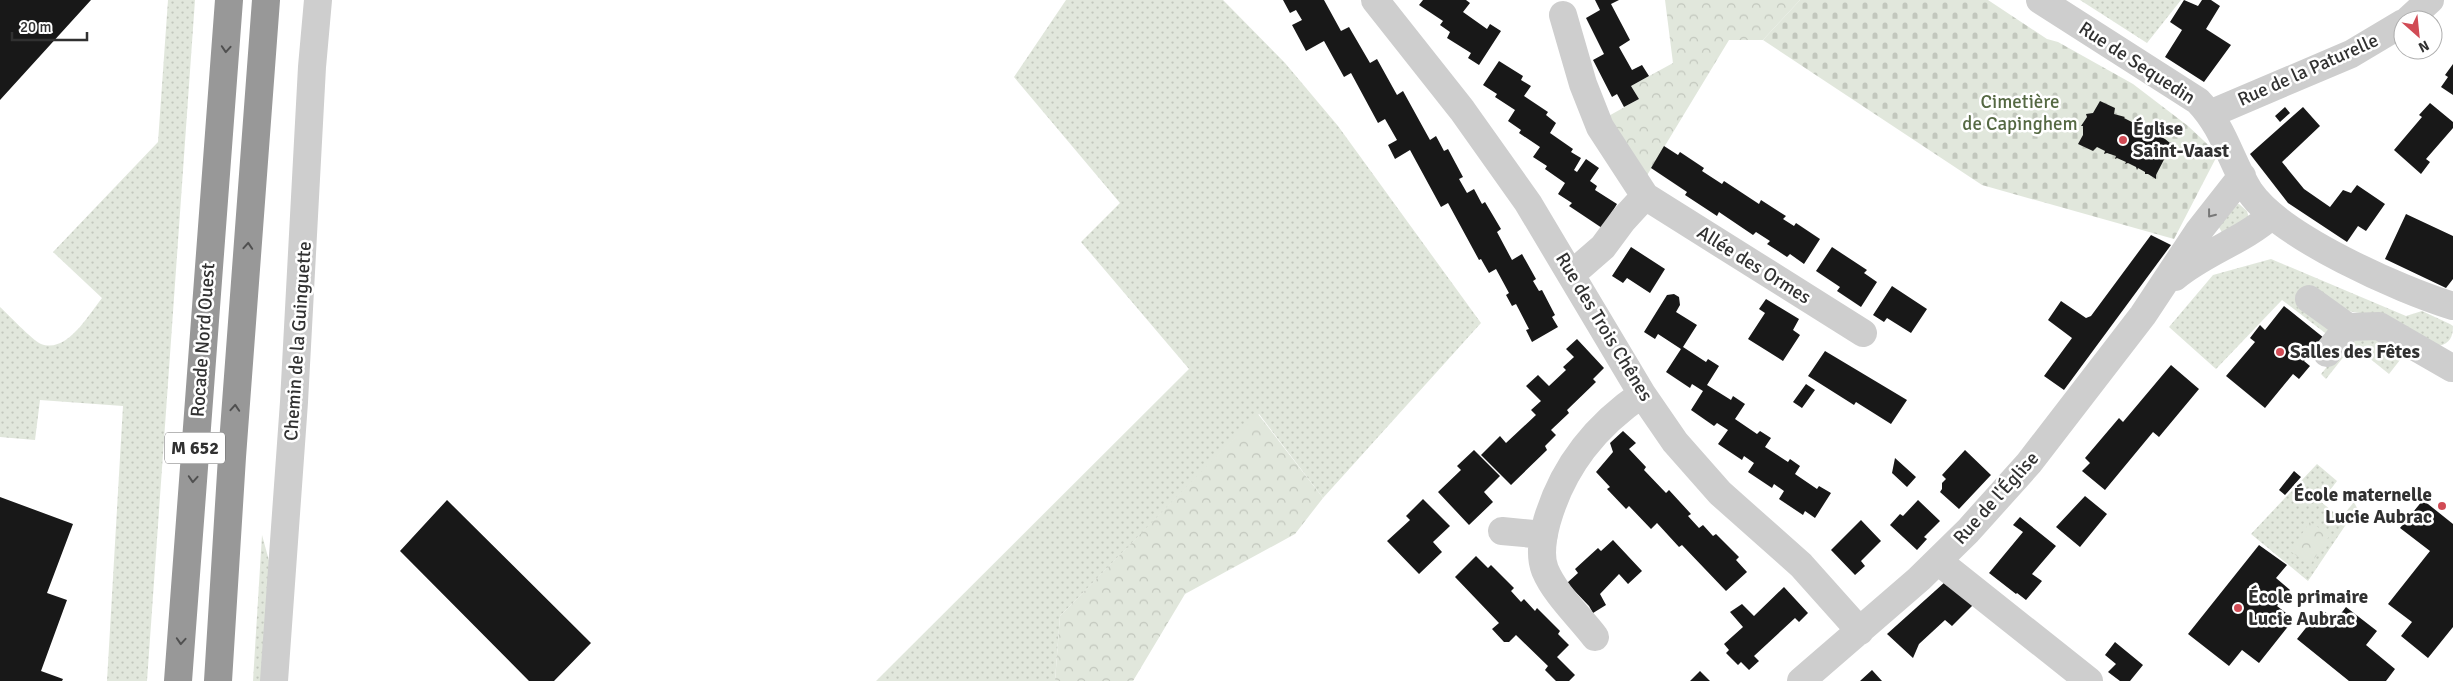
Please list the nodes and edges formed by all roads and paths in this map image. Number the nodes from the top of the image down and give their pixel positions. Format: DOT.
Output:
graph roads {
  1 [pos="229,0"];
  2 [pos="266,0"];
  3 [pos="318,0"];
  4 [pos="1375,0"];
  5 [pos="2040,0"];
  6 [pos="2430,0"];
  7 [pos="2419,10"];
  8 [pos="1563,15"];
  9 [pos="2393,29"];
  10 [pos="2210,114"];
  11 [pos="2242,176"];
  12 [pos="1645,196"];
  13 [pos="2279,220"];
  14 [pos="1572,274"];
  15 [pos="2163,289"];
  16 [pos="2309,300"];
  17 [pos="2453,306"];
  18 [pos="2348,327"];
  19 [pos="1863,333"];
  20 [pos="2327,353"];
  21 [pos="2452,368"];
  22 [pos="1642,394"];
  23 [pos="232,457"];
  24 [pos="1502,531"];
  25 [pos="1544,535"];
  26 [pos="1938,561"];
  27 [pos="1860,631"];
  28 [pos="1595,637"];
  29 [pos="1813,677"];
  30 [pos="178,679"];
  31 [pos="218,681"];
  32 [pos="232,681"];
  33 [pos="274,681"];
  34 [pos="2089,681"];
  1 -- 30 [label="highway, Rocade Nord Ouest / M 652, one-way"];
  23 -- 2 [label="highway, Rocade Nord Ouest / M 652, one-way"];
  3 -- 33 [label="street, Chemin de la Guinguette"];
  4 -- 14 [label="street, Rue des Trois Chênes"];
  5 -- 10 [label="street, Rue de Sequedin"];
  6 -- 7 [label="street"];
  8 -- 12 [label="street, Allée des Ormes"];
  9 -- 10 [label="street, Rue de la Paturelle"];
  10 -- 11 [label="street, Rue de Sequedin"];
  11 -- 13 [label="street, Rue de Sequedin"];
  11 -- 15 [label="street, one-way"];
  12 -- 14 [label="street"];
  12 -- 19 [label="street, Allée des Ormes"];
  13 -- 15 [label="street"];
  13 -- 17 [label="street, Rue de Sequedin"];
  14 -- 22 [label="street, Rue des Trois Chênes"];
  15 -- 26 [label="street, Rue de l'Église"];
  16 -- 18 [label="street"];
  18 -- 20 [label="street"];
  18 -- 21 [label="street"];
  22 -- 25 [label="street"];
  22 -- 27 [label="street, Rue des Trois Chênes"];
  23 -- 31 [label="highway, Rocade Nord Ouest / M 652"];
  23 -- 32 [label="highway"];
  24 -- 25 [label="street"];
  25 -- 28 [label="street"];
  26 -- 27 [label="street, Rue de l'Église"];
  26 -- 34 [label="street"];
  27 -- 29 [label="street, Rue de l'Église"];
}
